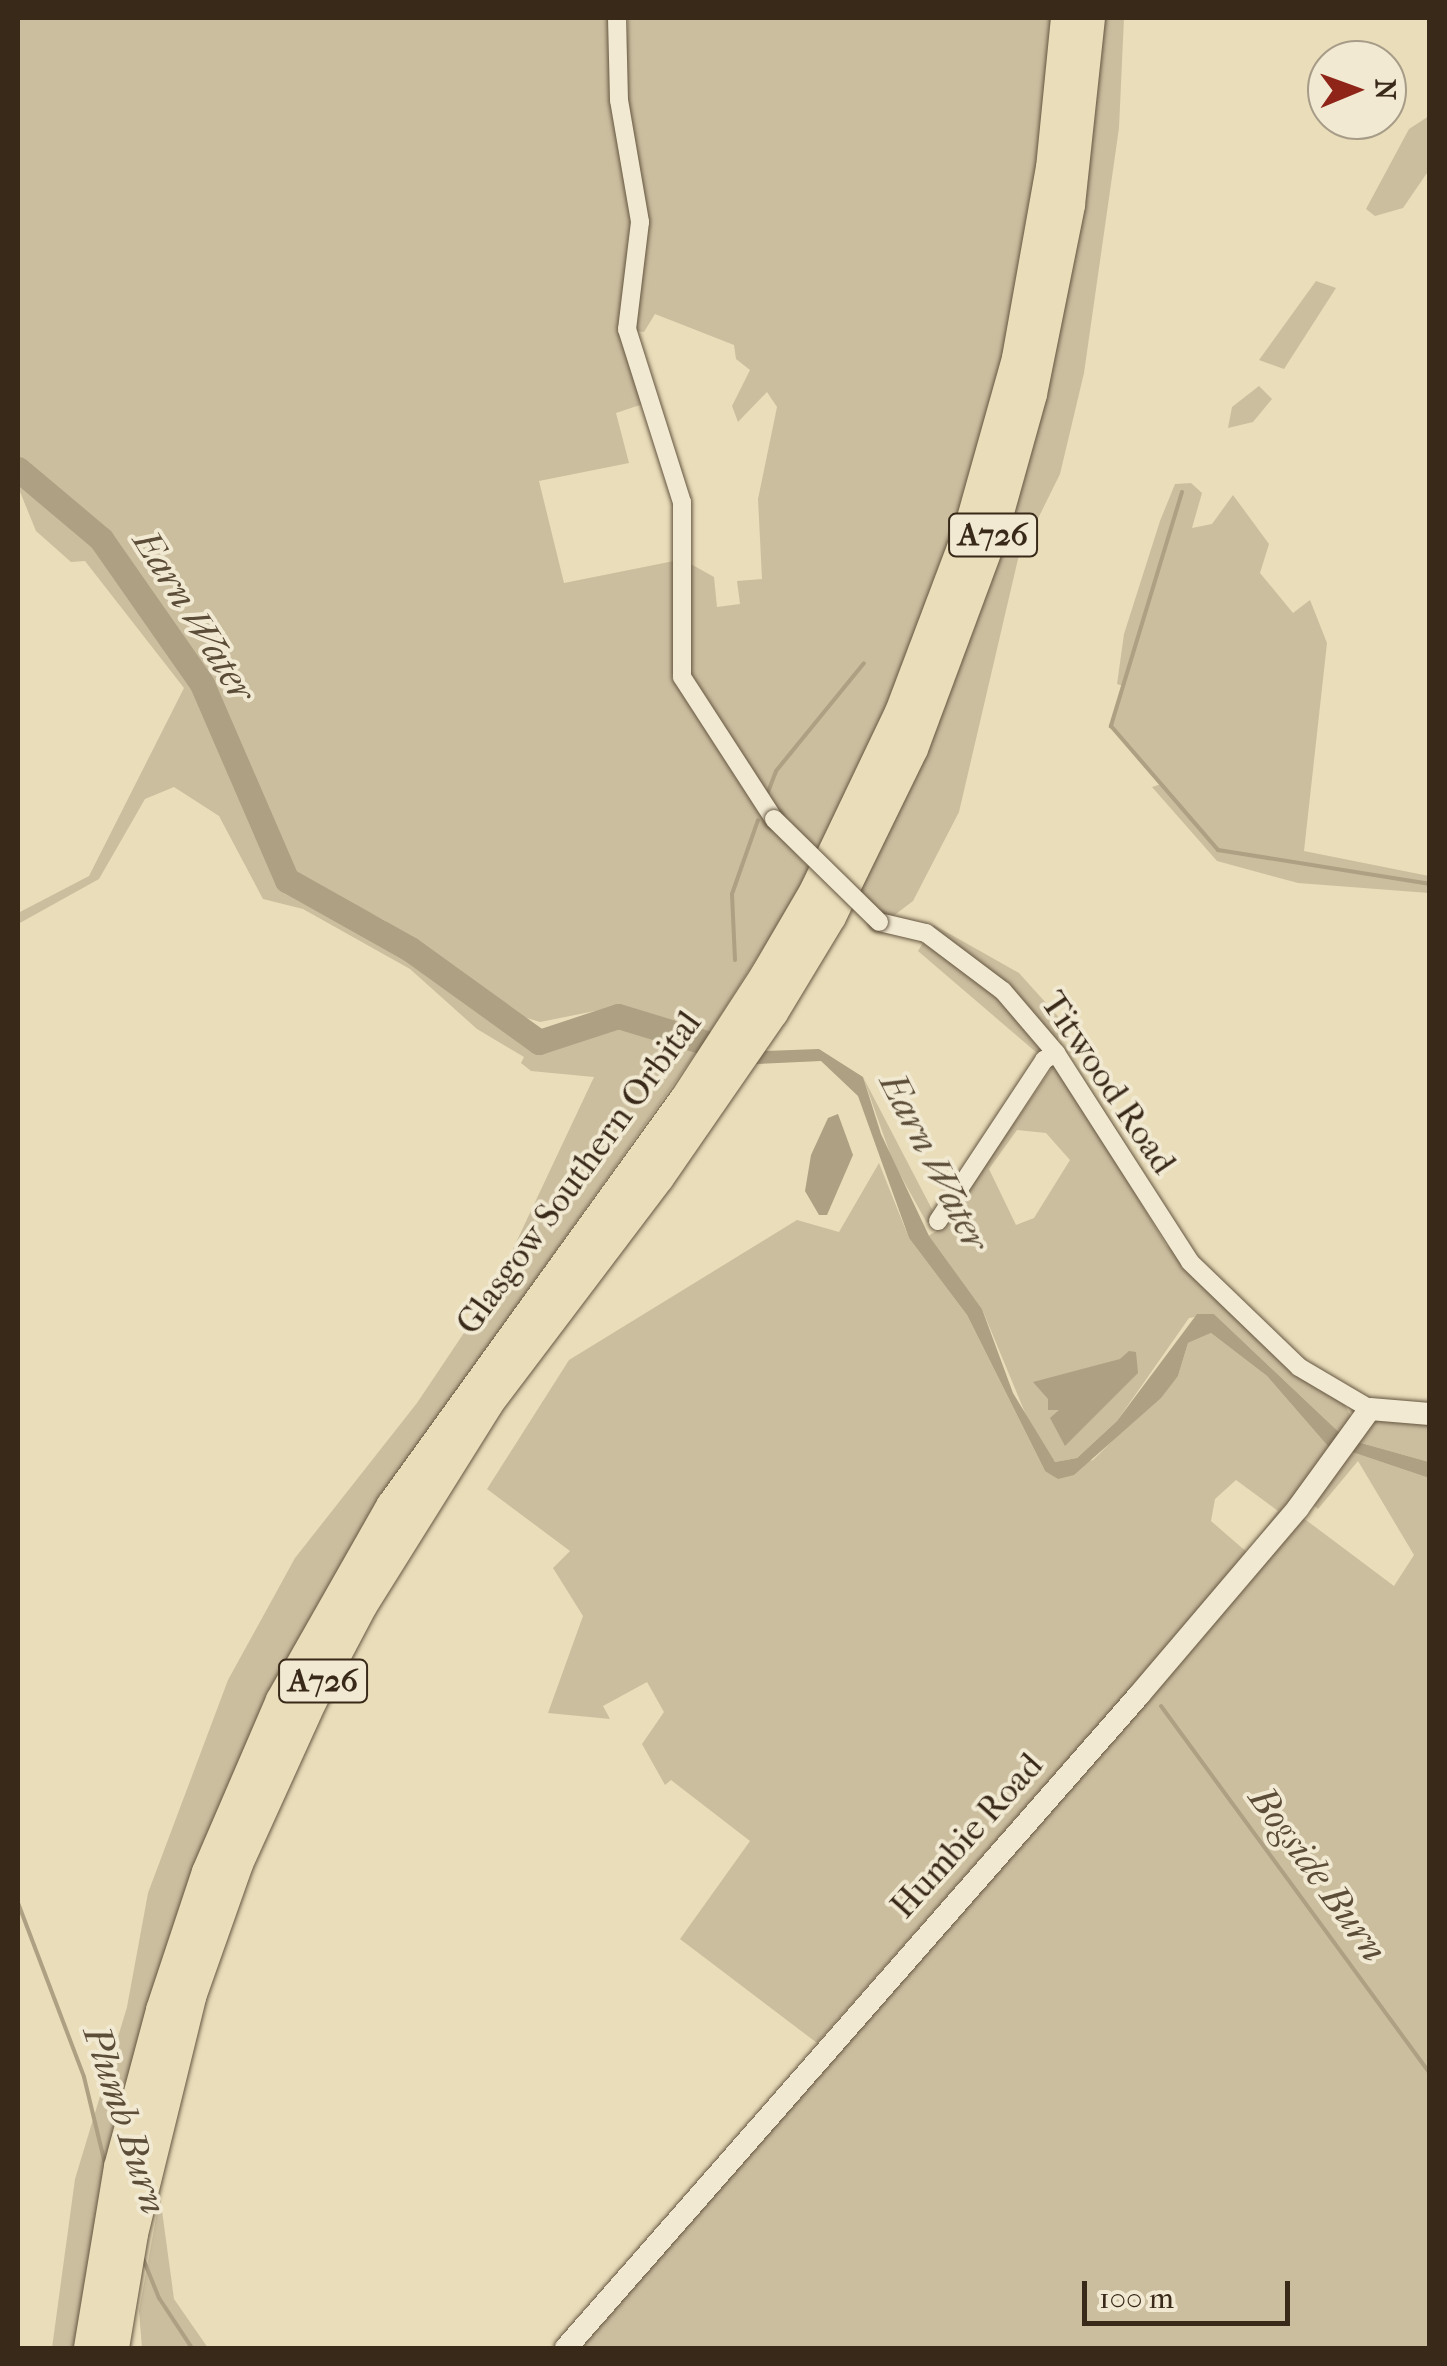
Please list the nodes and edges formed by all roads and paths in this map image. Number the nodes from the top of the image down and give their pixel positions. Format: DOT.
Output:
graph roads {
  1 [pos="617,18"];
  2 [pos="1066,18"];
  3 [pos="1090,18"];
  4 [pos="759,1010"];
  5 [pos="1056,1054"];
  6 [pos="938,1222"];
  7 [pos="1430,1414"];
  8 [pos="1362,1418"];
  9 [pos="88,2348"];
  10 [pos="114,2348"];
  11 [pos="566,2348"];
  1 -- 5 [label="street, Titwood Road, bridge"];
  2 -- 4 [label="highway, Glasgow Southern Orbital / A726"];
  3 -- 4 [label="highway, Glasgow Southern Orbital / A726"];
  4 -- 9 [label="highway, Glasgow Southern Orbital / A726"];
  4 -- 10 [label="highway, Glasgow Southern Orbital / A726"];
  5 -- 6 [label="street"];
  5 -- 8 [label="street, Titwood Road"];
  7 -- 8 [label="street"];
  8 -- 11 [label="street, Humbie Road"];
}
